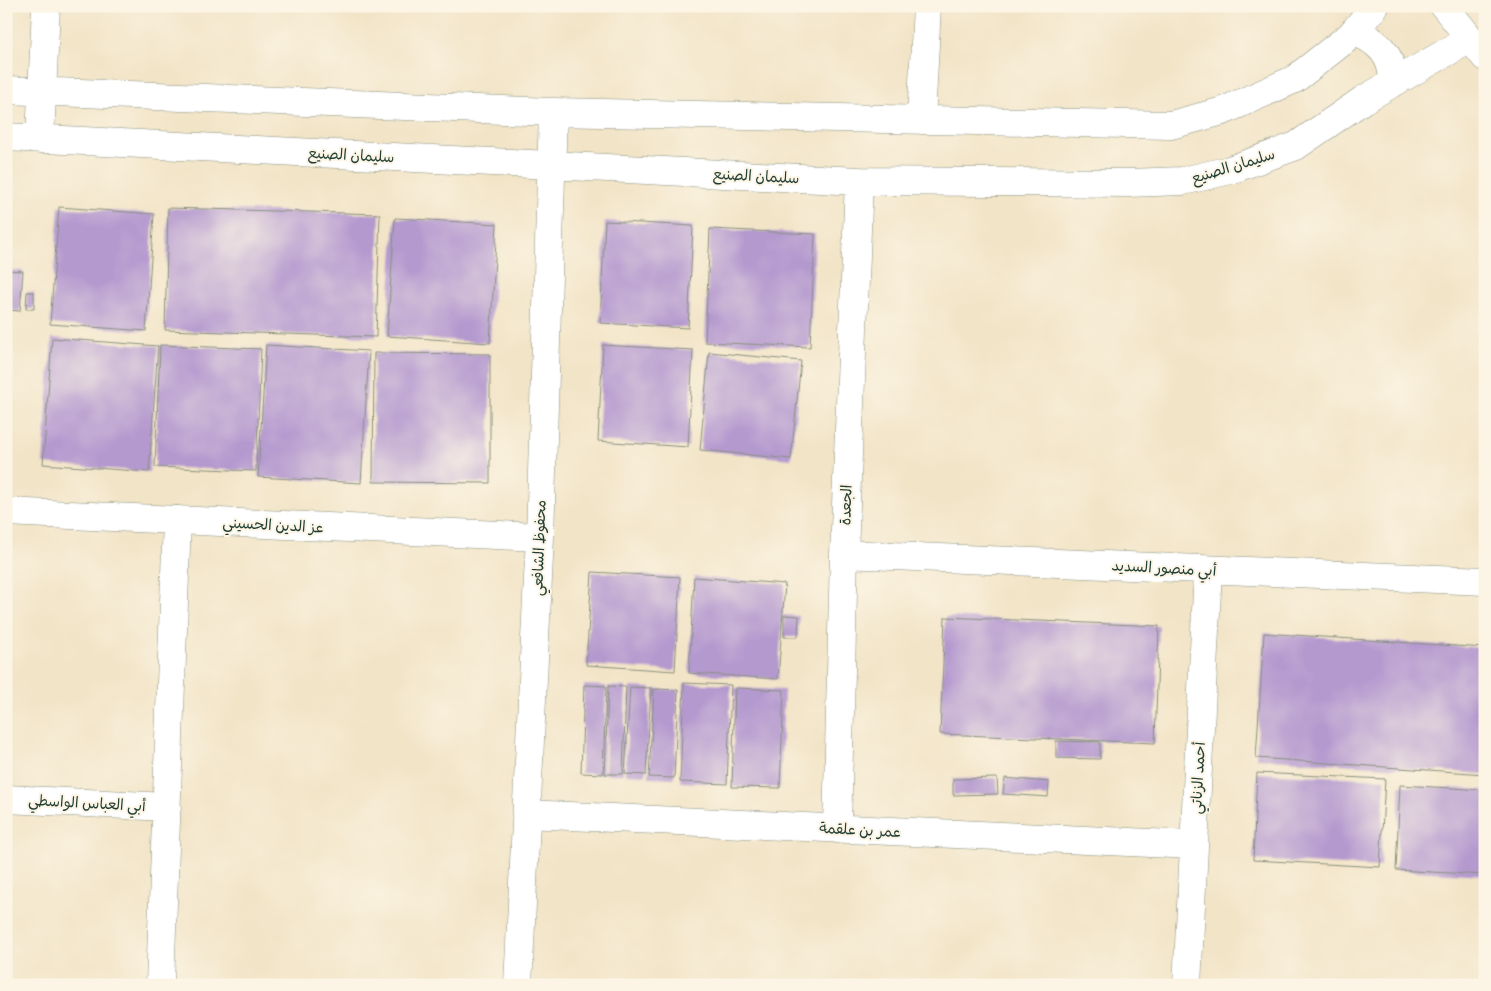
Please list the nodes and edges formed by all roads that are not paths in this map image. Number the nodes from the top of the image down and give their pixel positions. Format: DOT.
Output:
graph roads {
  1 [pos="46,6"];
  2 [pos="927,6"];
  3 [pos="1375,6"];
  4 [pos="1444,6"];
  5 [pos="1354,32"];
  6 [pos="1477,48"];
  7 [pos="1393,82"];
  8 [pos="6,90"];
  9 [pos="42,91"];
  10 [pos="553,112"];
  11 [pos="921,120"];
  12 [pos="6,138"];
  13 [pos="40,139"];
  14 [pos="552,165"];
  15 [pos="860,181"];
  16 [pos="6,512"];
  17 [pos="177,520"];
  18 [pos="540,536"];
  19 [pos="844,554"];
  20 [pos="1208,571"];
  21 [pos="1485,581"];
  22 [pos="6,799"];
  23 [pos="167,807"];
  24 [pos="526,814"];
  25 [pos="837,829"];
  26 [pos="1194,845"];
  27 [pos="160,985"];
  28 [pos="518,985"];
  29 [pos="1187,985"];
  1 -- 9 [label="street"];
  2 -- 11 [label="street"];
  3 -- 5 [label="street"];
  4 -- 6 [label="street"];
  5 -- 7 [label="street"];
  5 -- 11 [label="street"];
  6 -- 7 [label="street, سليمان الصنيع"];
  7 -- 15 [label="street, سليمان الصنيع"];
  8 -- 9 [label="street"];
  9 -- 10 [label="street"];
  9 -- 13 [label="street"];
  10 -- 11 [label="street"];
  10 -- 14 [label="street, محفوظ الشافعي"];
  12 -- 13 [label="street, سليمان الصنيع"];
  13 -- 14 [label="street, سليمان الصنيع"];
  14 -- 15 [label="street, سليمان الصنيع"];
  14 -- 18 [label="street, محفوظ الشافعي"];
  15 -- 19 [label="street, الجعدة"];
  16 -- 17 [label="street, عز الدين الحسيني"];
  17 -- 18 [label="street, عز الدين الحسيني"];
  17 -- 23 [label="street"];
  18 -- 24 [label="street, محفوظ الشافعي"];
  19 -- 20 [label="street, أبي منصور السديد"];
  19 -- 25 [label="street, الجعدة"];
  20 -- 21 [label="street, أبي منصور السديد"];
  20 -- 26 [label="street, أحمد الزناتي"];
  22 -- 23 [label="street, أبي العباس الواسطي"];
  23 -- 27 [label="street"];
  24 -- 25 [label="street, عمر بن علقمة"];
  24 -- 28 [label="street, محفوظ الشافعي"];
  25 -- 26 [label="street, عمر بن علقمة"];
  26 -- 29 [label="street, أحمد الزناتي"];
}
